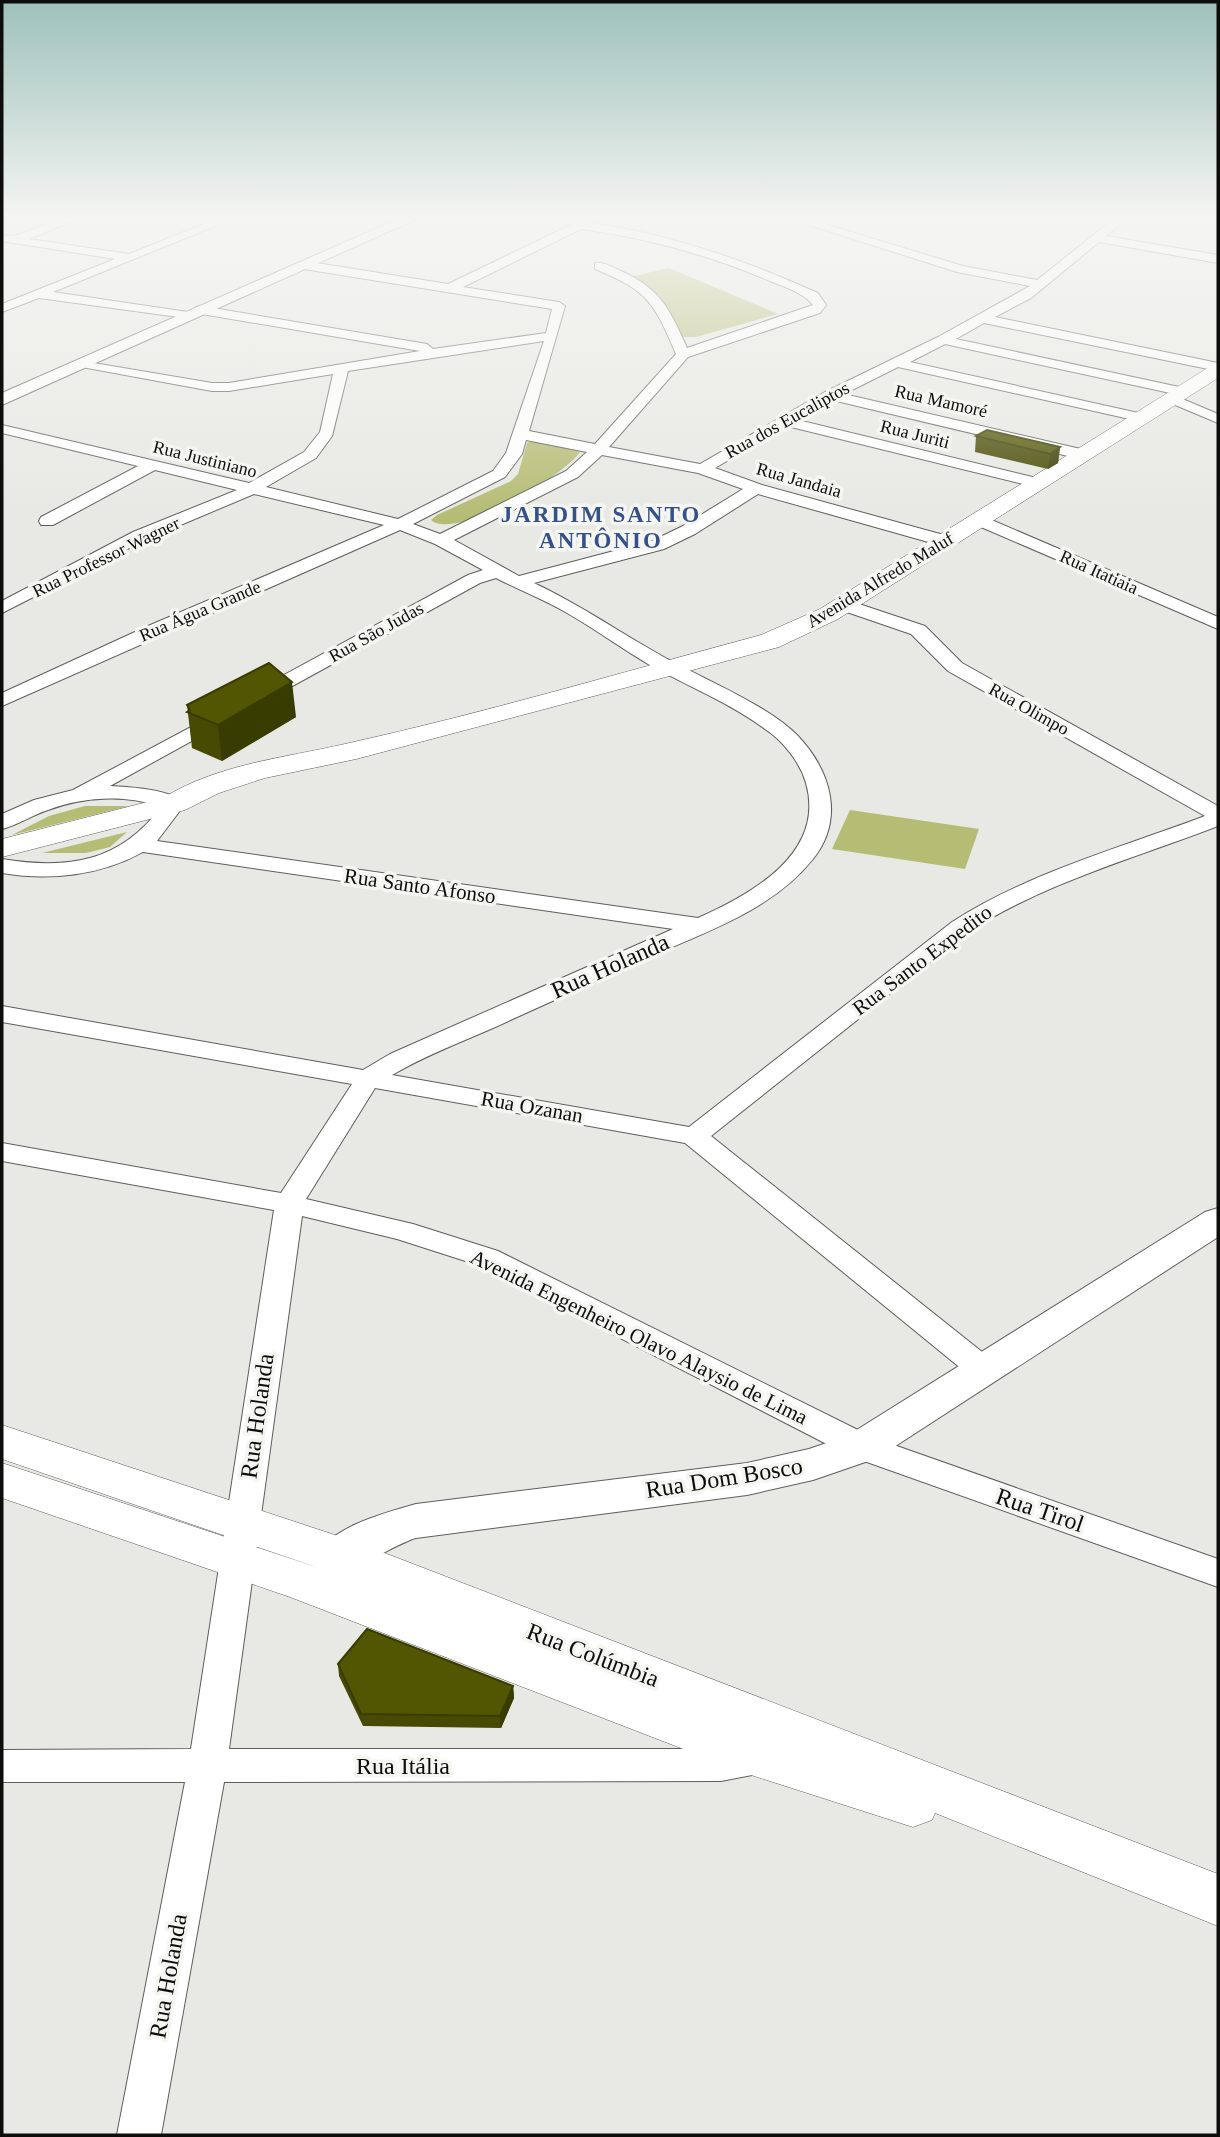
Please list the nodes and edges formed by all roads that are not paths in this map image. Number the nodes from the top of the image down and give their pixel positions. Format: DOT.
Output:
graph roads {
  1 [pos="185,318"];
  2 [pos="226,318"];
  3 [pos="557,318"];
  4 [pos="667,318"];
  5 [pos="792,318"];
  6 [pos="984,319"];
  7 [pos="552,336"];
  8 [pos="943,341"];
  9 [pos="445,351"];
  10 [pos="683,354"];
  11 [pos="897,363"];
  12 [pos="87,364"];
  13 [pos="341,369"];
  14 [pos="1218,369"];
  15 [pos="830,395"];
  16 [pos="1179,395"];
  17 [pos="2,400"];
  18 [pos="1143,418"];
  19 [pos="1218,419"];
  20 [pos="783,421"];
  21 [pos="2,429"];
  22 [pos="519,435"];
  23 [pos="599,449"];
  24 [pos="1085,455"];
  25 [pos="153,465"];
  26 [pos="702,468"];
  27 [pos="1039,484"];
  28 [pos="756,488"];
  29 [pos="249,490"];
  30 [pos="980,520"];
  31 [pos="47,521"];
  32 [pos="399,524"];
  33 [pos="440,540"];
  34 [pos="945,541"];
  35 [pos="498,571"];
  36 [pos="517,582"];
  37 [pos="2,589"];
  38 [pos="28,595"];
  39 [pos="844,605"];
  40 [pos="2,608"];
  41 [pos="1218,624"];
  42 [pos="670,669"];
  43 [pos="2,700"];
  44 [pos="82,793"];
  45 [pos="178,801"];
  46 [pos="1215,821"];
  47 [pos="2,822"];
  48 [pos="139,845"];
  49 [pos="2,848"];
  50 [pos="2,866"];
  51 [pos="701,926"];
  52 [pos="2,1014"];
  53 [pos="369,1077"];
  54 [pos="694,1136"];
  55 [pos="2,1152"];
  56 [pos="289,1204"];
  57 [pos="1218,1220"];
  58 [pos="985,1371"];
  59 [pos="2,1442"];
  60 [pos="862,1447"];
  61 [pos="2,1480"];
  62 [pos="251,1551"];
  63 [pos="339,1555"];
  64 [pos="1218,1573"];
  65 [pos="781,1745"];
  66 [pos="2,1766"];
  67 [pos="206,1767"];
  68 [pos="1198,1893"];
  69 [pos="139,2135"];
  1 -- 12 [label="street"];
  2 -- 9 [label="street"];
  3 -- 7 [label="street"];
  4 -- 10 [label="street"];
  5 -- 10 [label="street"];
  6 -- 8 [label="street, Rua dos Eucaliptos"];
  6 -- 14 [label="street"];
  7 -- 9 [label="street"];
  7 -- 22 [label="street"];
  8 -- 11 [label="street, Rua dos Eucaliptos"];
  8 -- 16 [label="street"];
  9 -- 13 [label="street"];
  10 -- 23 [label="street"];
  11 -- 15 [label="street, Rua dos Eucaliptos"];
  11 -- 18 [label="street"];
  12 -- 13 [label="street"];
  12 -- 17 [label="street"];
  13 -- 29 [label="street, Rua Professor Wagner"];
  14 -- 16 [label="main road, Avenida Alfredo Maluf"];
  15 -- 20 [label="street, Rua dos Eucaliptos"];
  15 -- 24 [label="street, Rua Mamoré"];
  16 -- 18 [label="main road, Avenida Alfredo Maluf"];
  16 -- 19 [label="street"];
  18 -- 24 [label="main road, Avenida Alfredo Maluf"];
  20 -- 26 [label="street, Rua dos Eucaliptos"];
  20 -- 27 [label="street, Rua Juriti"];
  21 -- 25 [label="street, Rua Justiniano"];
  22 -- 23 [label="street, Rua Jandaia"];
  22 -- 32 [label="street"];
  23 -- 26 [label="street, Rua Jandaia"];
  23 -- 33 [label="street"];
  24 -- 27 [label="main road, Avenida Alfredo Maluf"];
  25 -- 29 [label="street, Rua Justiniano"];
  25 -- 31 [label="street"];
  26 -- 28 [label="street, Rua Jandaia"];
  27 -- 30 [label="main road, Avenida Alfredo Maluf"];
  28 -- 34 [label="street, Rua Jandaia"];
  28 -- 36 [label="street"];
  29 -- 32 [label="street, Rua Justiniano"];
  29 -- 38 [label="street, Rua Professor Wagner"];
  30 -- 34 [label="main road, Avenida Alfredo Maluf"];
  30 -- 41 [label="street, Rua Itatiaia"];
  32 -- 33 [label="street"];
  32 -- 43 [label="street, Rua Água Grande"];
  33 -- 35 [label="street"];
  34 -- 39 [label="main road, Avenida Alfredo Maluf"];
  35 -- 36 [label="street"];
  35 -- 44 [label="street, Rua São Judas"];
  36 -- 42 [label="street"];
  37 -- 38 [label="street"];
  38 -- 40 [label="street, Rua Professor Wagner"];
  39 -- 42 [label="main road, Avenida Alfredo Maluf"];
  39 -- 46 [label="street, Rua Olimpo"];
  42 -- 45 [label="main road, Avenida Alfredo Maluf"];
  42 -- 51 [label="street, Rua Holanda"];
  44 -- 45 [label="street"];
  44 -- 47 [label="street"];
  45 -- 48 [label="street"];
  45 -- 49 [label="main road, Avenida Alfredo Maluf"];
  46 -- 54 [label="street, Rua Santo Expedito"];
  48 -- 50 [label="street"];
  48 -- 51 [label="street, Rua Santo Afonso"];
  51 -- 53 [label="street, Rua Holanda"];
  52 -- 53 [label="street, Rua Ozanan"];
  53 -- 54 [label="street, Rua Ozanan"];
  53 -- 56 [label="street, Rua Holanda"];
  54 -- 58 [label="street, Rua Ozanan"];
  55 -- 56 [label="street, Avenida Engenheiro Olavo Alaysio de Lima"];
  56 -- 60 [label="street, Avenida Engenheiro Olavo Alaysio de Lima"];
  56 -- 62 [label="street, Rua Holanda"];
  57 -- 58 [label="street, Rua Dom Bosco"];
  58 -- 60 [label="street, Rua Dom Bosco"];
  59 -- 62 [label="main road, Rua Colúmbia"];
  60 -- 63 [label="street, Rua Dom Bosco"];
  60 -- 64 [label="street, Rua Tirol"];
  61 -- 62 [label="main road, Rua Colúmbia"];
  62 -- 63 [label="main road, Rua Colúmbia"];
  62 -- 65 [label="main road, Rua Colúmbia"];
  62 -- 67 [label="street, Rua Holanda"];
  63 -- 65 [label="main road, Rua Colúmbia"];
  65 -- 67 [label="street, Rua Itália"];
  65 -- 68 [label="main road, Rua Colúmbia"];
  66 -- 67 [label="street, Rua Itália"];
  67 -- 69 [label="street, Rua Holanda"];
}
